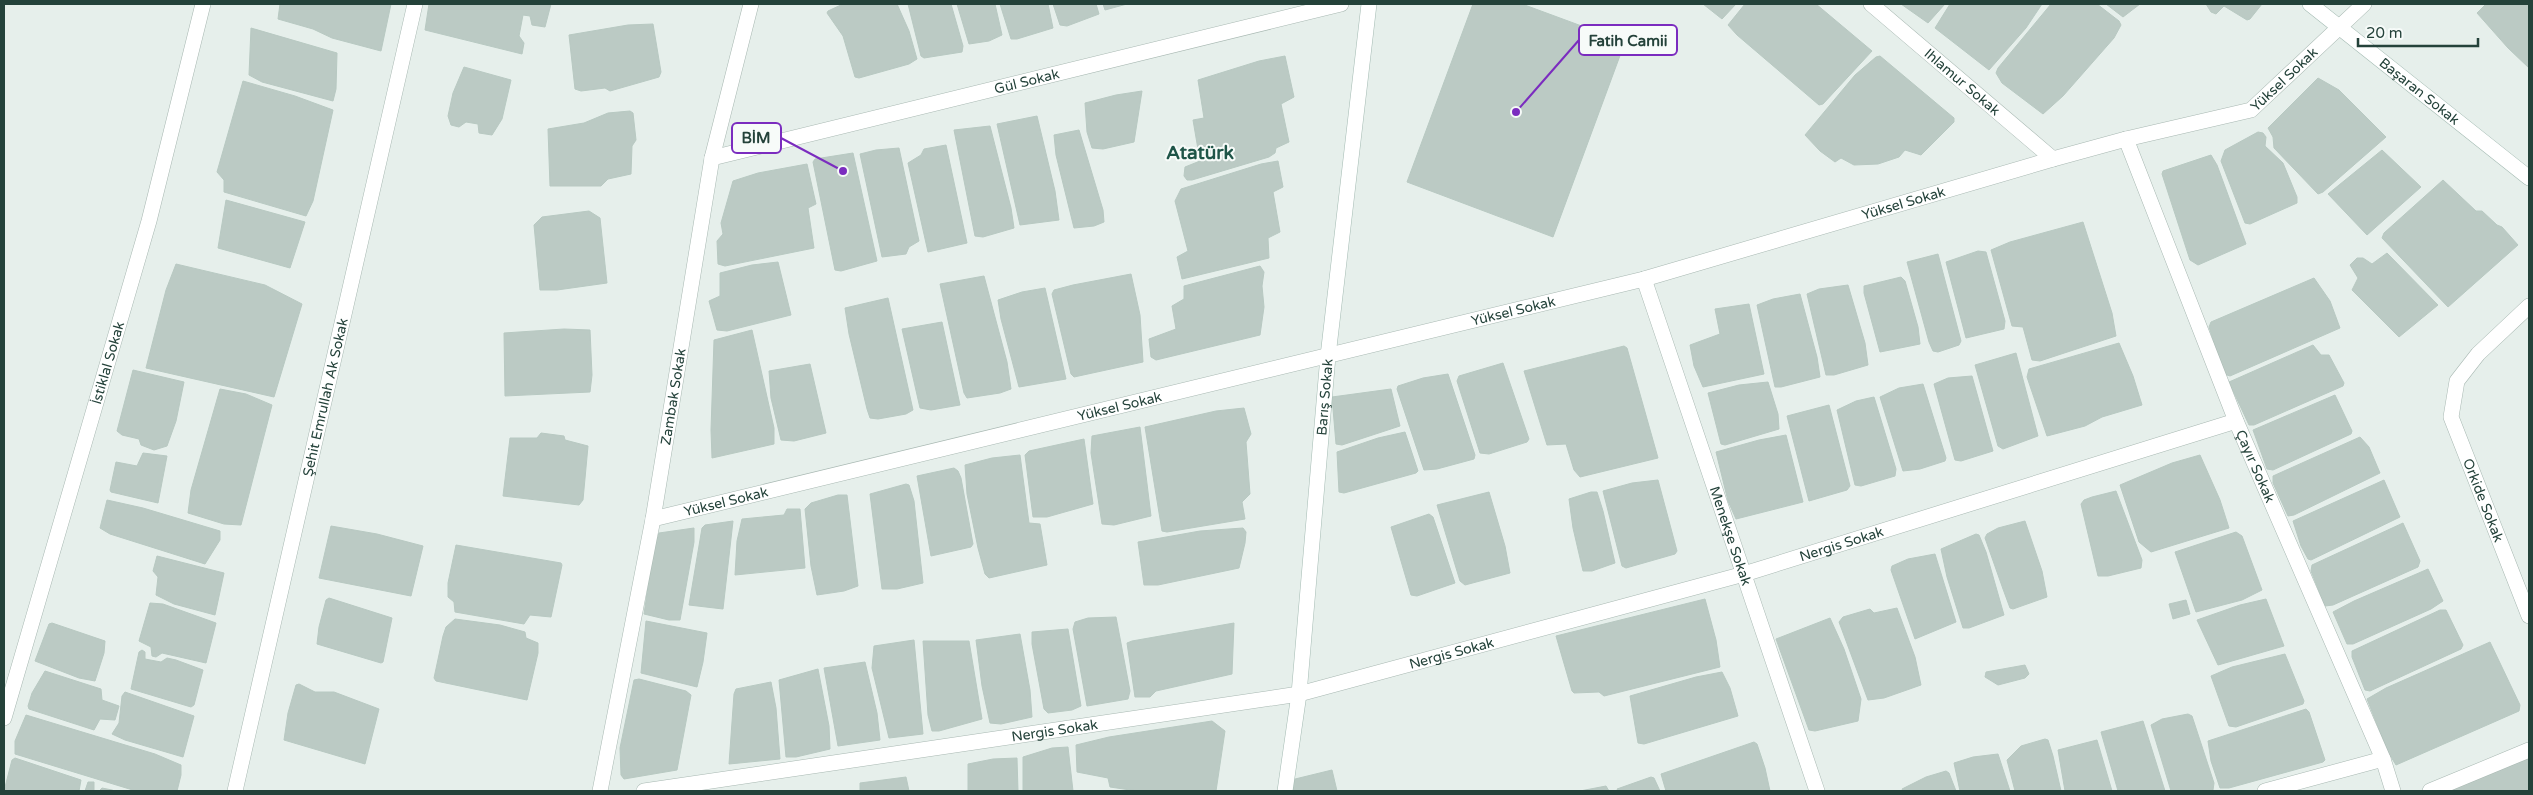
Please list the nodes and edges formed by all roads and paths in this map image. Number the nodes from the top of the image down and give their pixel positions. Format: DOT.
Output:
graph roads {
  1 [pos="203,4"];
  2 [pos="415,4"];
  3 [pos="751,4"];
  4 [pos="1342,4"];
  5 [pos="1369,4"];
  6 [pos="1871,4"];
  7 [pos="2310,4"];
  8 [pos="2364,4"];
  9 [pos="2340,28"];
  10 [pos="2126,139"];
  11 [pos="712,158"];
  12 [pos="2054,159"];
  13 [pos="2529,178"];
  14 [pos="1644,280"];
  15 [pos="2529,306"];
  16 [pos="1328,356"];
  17 [pos="2236,421"];
  18 [pos="652,519"];
  19 [pos="1744,574"];
  20 [pos="2529,616"];
  21 [pos="1300,694"];
  22 [pos="4,718"];
  23 [pos="2529,750"];
  24 [pos="2383,759"];
  25 [pos="235,791"];
  26 [pos="600,791"];
  27 [pos="644,791"];
  28 [pos="1285,791"];
  29 [pos="1818,791"];
  30 [pos="2265,791"];
  31 [pos="2393,791"];
  32 [pos="2430,791"];
  1 -- 22 [label="street, İstiklal Sokak"];
  2 -- 25 [label="street, Şehit Emrullah Ak Sokak"];
  3 -- 11 [label="street, Zambak Sokak"];
  4 -- 11 [label="street, Gül Sokak"];
  5 -- 16 [label="street, Barış Sokak"];
  6 -- 12 [label="street, Ihlamur Sokak"];
  7 -- 9 [label="street, Başaran Sokak"];
  8 -- 9 [label="street, Yüksel Sokak"];
  9 -- 10 [label="street, Yüksel Sokak"];
  9 -- 13 [label="street, Başaran Sokak"];
  10 -- 12 [label="street, Yüksel Sokak"];
  10 -- 17 [label="street, Çayır Sokak"];
  11 -- 18 [label="street, Zambak Sokak"];
  12 -- 14 [label="street, Yüksel Sokak"];
  14 -- 16 [label="street, Yüksel Sokak"];
  14 -- 19 [label="street, Menekşe Sokak"];
  15 -- 20 [label="street, Orkide Sokak"];
  16 -- 18 [label="street, Yüksel Sokak"];
  16 -- 21 [label="street, Barış Sokak"];
  17 -- 19 [label="street, Nergis Sokak"];
  17 -- 24 [label="street, Çayır Sokak"];
  18 -- 26 [label="street, Zambak Sokak"];
  19 -- 21 [label="street, Nergis Sokak"];
  19 -- 29 [label="street, Menekşe Sokak"];
  21 -- 27 [label="street, Nergis Sokak"];
  21 -- 28 [label="street, Barış Sokak"];
  23 -- 32 [label="street"];
  24 -- 30 [label="street"];
  24 -- 31 [label="street, Çayır Sokak"];
}
